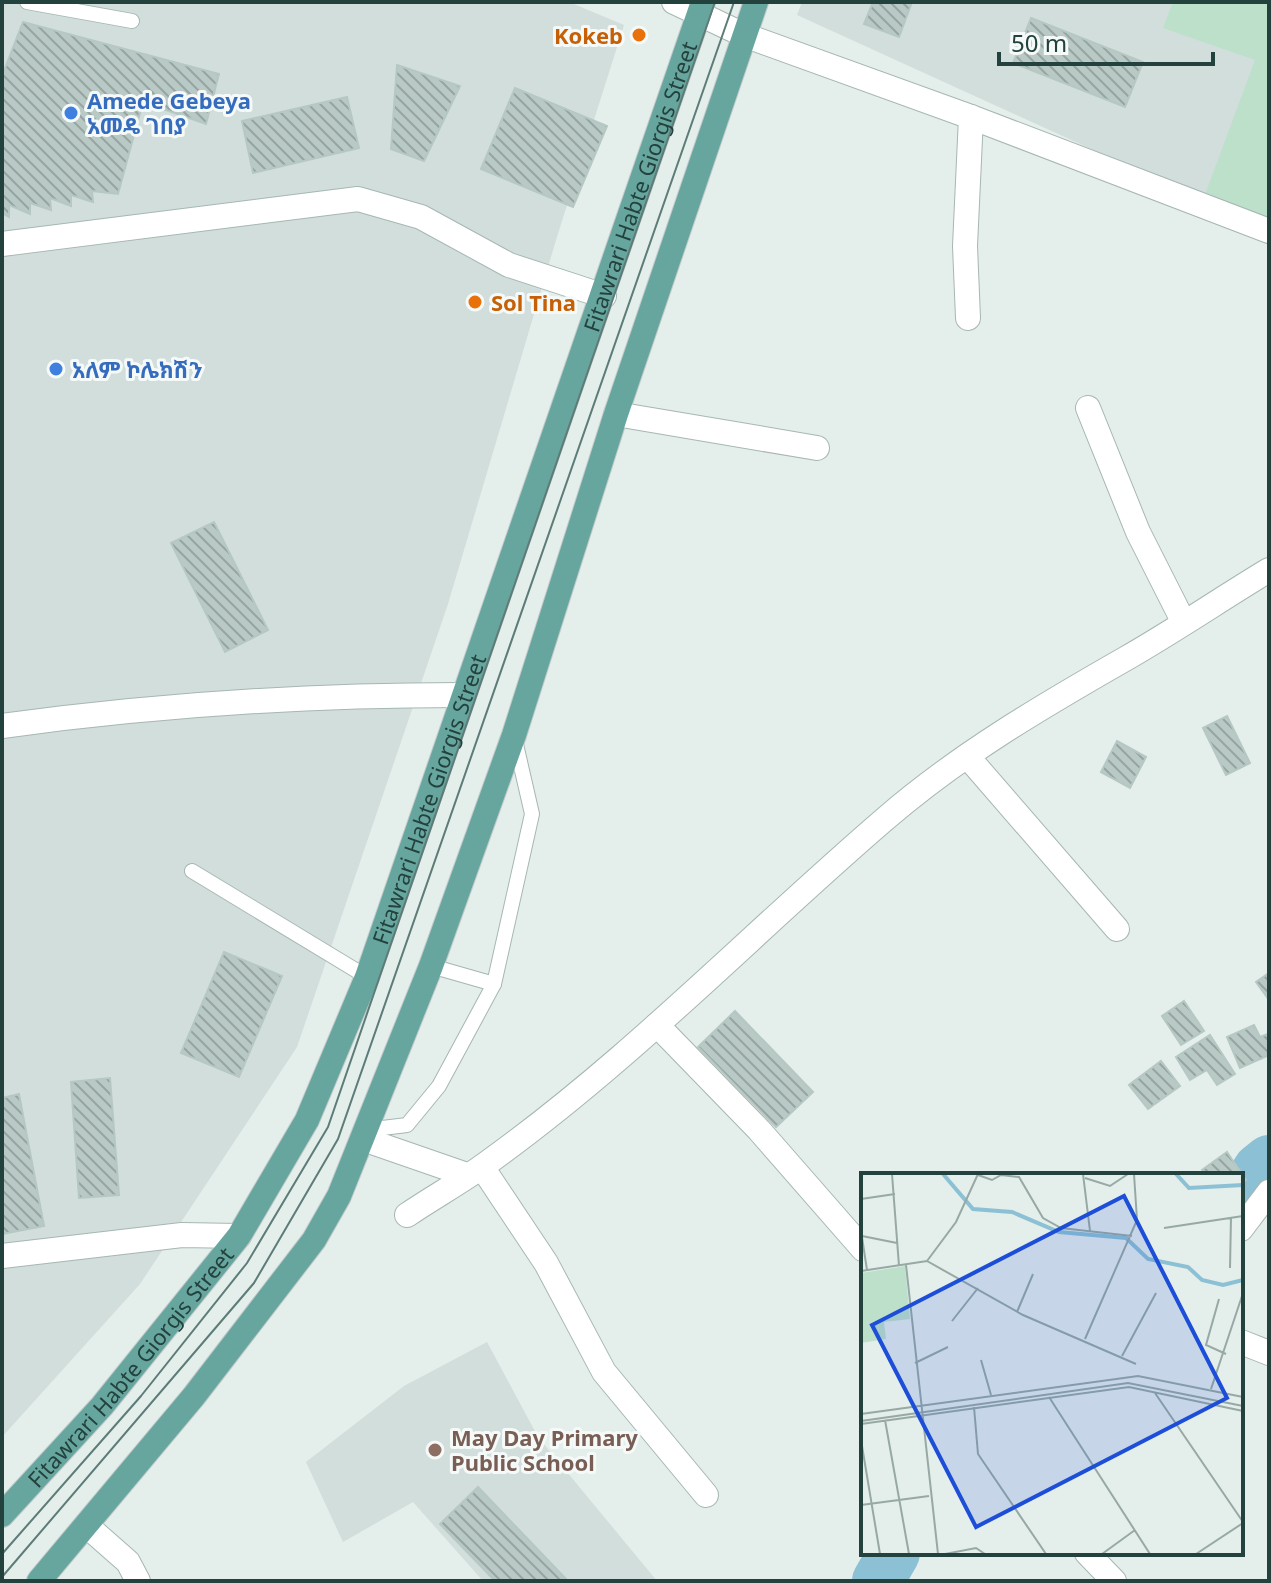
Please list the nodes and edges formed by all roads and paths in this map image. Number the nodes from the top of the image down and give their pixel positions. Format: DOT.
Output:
graph roads {
  1 [pos="27,2"];
  2 [pos="674,2"];
  3 [pos="756,2"];
  4 [pos="701,8"];
  5 [pos="132,21"];
  6 [pos="744,35"];
  7 [pos="971,117"];
  8 [pos="1269,231"];
  9 [pos="2,244"];
  10 [pos="604,296"];
  11 [pos="968,318"];
  12 [pos="1088,408"];
  13 [pos="616,414"];
  14 [pos="817,448"];
  15 [pos="1269,570"];
  16 [pos="1183,621"];
  17 [pos="462,695"];
  18 [pos="2,726"];
  19 [pos="514,735"];
  20 [pos="967,756"];
  21 [pos="192,871"];
  22 [pos="1117,929"];
  23 [pos="431,966"];
  24 [pos="367,977"];
  25 [pos="494,984"];
  26 [pos="657,1025"];
  27 [pos="365,1134"];
  28 [pos="475,1171"];
  29 [pos="1269,1192"];
  30 [pos="407,1215"];
  31 [pos="1243,1226"];
  32 [pos="239,1236"];
  33 [pos="861,1247"];
  34 [pos="2,1256"];
  35 [pos="1243,1343"];
  36 [pos="1269,1353"];
  37 [pos="706,1495"];
  38 [pos="2,1515"];
  39 [pos="87,1526"];
  40 [pos="1089,1555"];
  41 [pos="39,1581"];
  42 [pos="138,1581"];
  43 [pos="1114,1581"];
  1 -- 5 [label="lane"];
  2 -- 4 [label="street"];
  3 -- 6 [label="main road"];
  4 -- 6 [label="street"];
  4 -- 10 [label="main road, Fitawrari Habte Giorgis Street"];
  6 -- 7 [label="street"];
  6 -- 13 [label="main road"];
  7 -- 8 [label="street"];
  7 -- 11 [label="street"];
  9 -- 10 [label="street"];
  10 -- 17 [label="main road, Fitawrari Habte Giorgis Street"];
  12 -- 16 [label="street"];
  13 -- 14 [label="street"];
  13 -- 19 [label="main road"];
  15 -- 16 [label="street"];
  16 -- 20 [label="street"];
  17 -- 18 [label="street"];
  17 -- 24 [label="main road, Fitawrari Habte Giorgis Street"];
  19 -- 23 [label="main road"];
  19 -- 25 [label="lane"];
  20 -- 22 [label="street"];
  20 -- 26 [label="street"];
  21 -- 24 [label="lane"];
  23 -- 25 [label="lane"];
  23 -- 27 [label="main road"];
  24 -- 32 [label="main road, Fitawrari Habte Giorgis Street"];
  25 -- 27 [label="lane"];
  26 -- 28 [label="street"];
  26 -- 33 [label="street"];
  27 -- 28 [label="street"];
  27 -- 39 [label="main road"];
  28 -- 30 [label="street"];
  28 -- 37 [label="street"];
  29 -- 31 [label="street"];
  32 -- 34 [label="street"];
  32 -- 38 [label="main road, Fitawrari Habte Giorgis Street"];
  35 -- 36 [label="street"];
  39 -- 41 [label="main road"];
  39 -- 42 [label="street"];
  40 -- 43 [label="street"];
}
